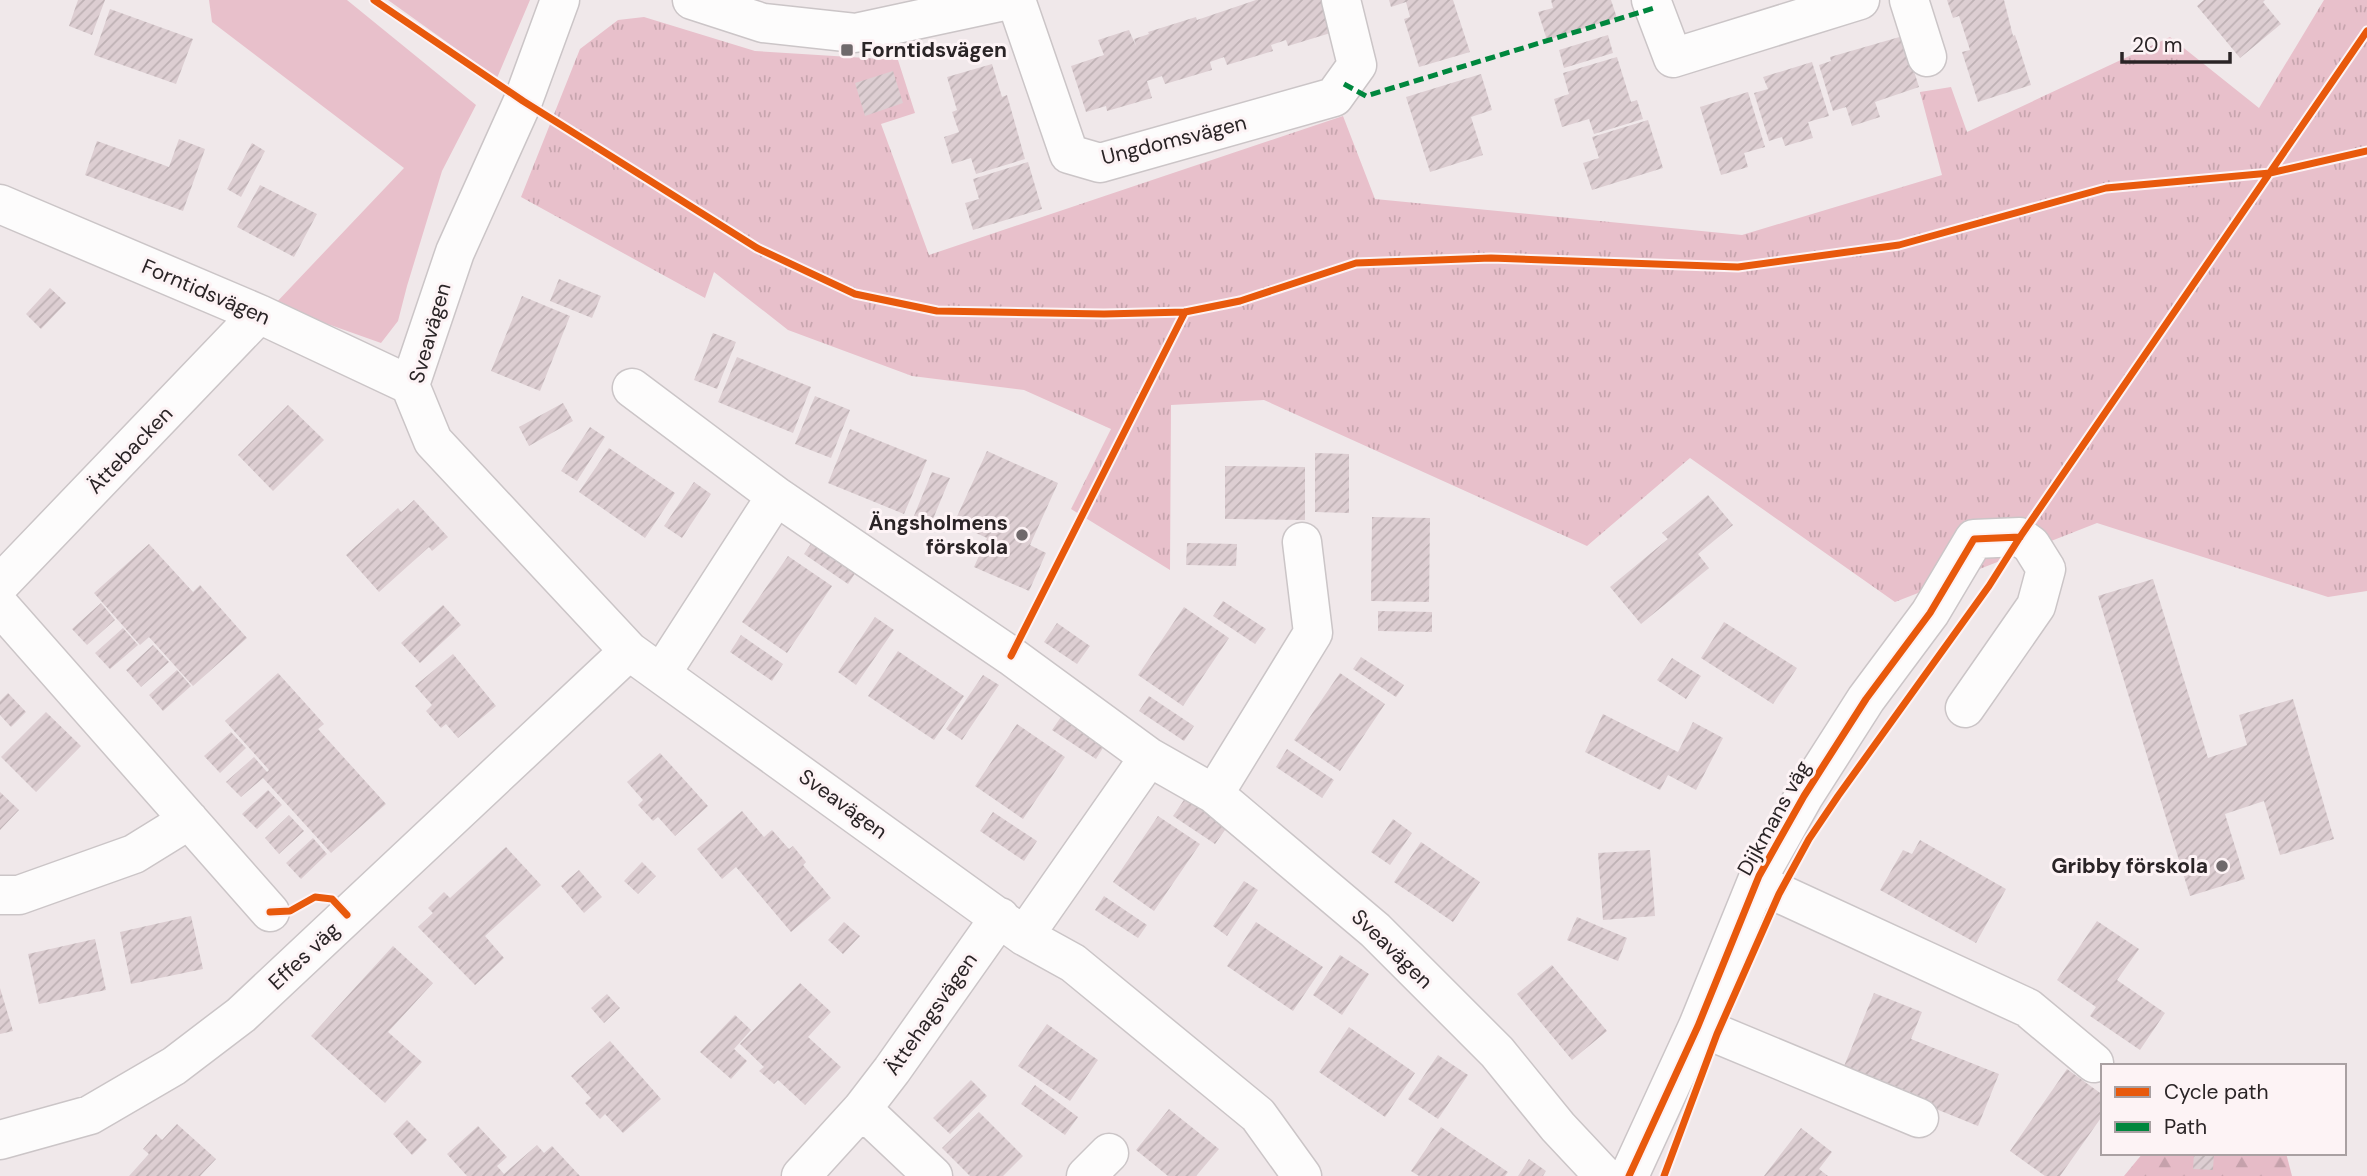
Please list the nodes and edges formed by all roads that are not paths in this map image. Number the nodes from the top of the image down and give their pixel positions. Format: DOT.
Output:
graph roads {
  1 [pos="560,0"];
  2 [pos="692,0"];
  3 [pos="1009,0"];
  4 [pos="1016,0"];
  5 [pos="1341,0"];
  6 [pos="1651,0"];
  7 [pos="1860,0"];
  8 [pos="1909,0"];
  9 [pos="1927,57"];
  10 [pos="0,204"];
  11 [pos="258,314"];
  12 [pos="410,385"];
  13 [pos="632,388"];
  14 [pos="776,496"];
  15 [pos="1302,542"];
  16 [pos="0,584"];
  17 [pos="0,606"];
  18 [pos="629,651"];
  19 [pos="661,674"];
  20 [pos="1965,708"];
  21 [pos="1149,757"];
  22 [pos="1214,794"];
  23 [pos="189,820"];
  24 [pos="1757,883"];
  25 [pos="0,895"];
  26 [pos="270,912"];
  27 [pos="1012,926"];
  28 [pos="1698,1026"];
  29 [pos="2094,1063"];
  30 [pos="862,1109"];
  31 [pos="1919,1118"];
  32 [pos="0,1140"];
  33 [pos="801,1176"];
  34 [pos="933,1176"];
  35 [pos="1302,1176"];
  36 [pos="1604,1176"];
  37 [pos="1629,1176"];
  1 -- 12 [label="street, Sveavägen"];
  2 -- 3 [label="street"];
  4 -- 5 [label="street, Ungdomsvägen"];
  6 -- 7 [label="street"];
  8 -- 9 [label="street"];
  10 -- 11 [label="street, Forntidsvägen"];
  11 -- 12 [label="street, Forntidsvägen"];
  11 -- 16 [label="street, Ättebacken"];
  12 -- 18 [label="street, Sveavägen"];
  13 -- 14 [label="street, Sveavägen"];
  14 -- 19 [label="street"];
  14 -- 21 [label="street, Sveavägen"];
  15 -- 22 [label="street"];
  17 -- 23 [label="street"];
  18 -- 19 [label="street, Sveavägen"];
  18 -- 32 [label="street, Effes väg"];
  19 -- 27 [label="street, Sveavägen"];
  20 -- 24 [label="street, Dijkmans väg"];
  21 -- 22 [label="street, Sveavägen"];
  21 -- 27 [label="street"];
  22 -- 36 [label="street, Sveavägen"];
  23 -- 25 [label="street"];
  23 -- 26 [label="street"];
  24 -- 28 [label="street, Dijkmans väg"];
  24 -- 29 [label="street"];
  27 -- 30 [label="street, Ättehagsvägen"];
  27 -- 35 [label="street, Sveavägen"];
  28 -- 31 [label="street"];
  28 -- 37 [label="street, Dijkmans väg"];
  30 -- 33 [label="street, Ättehagsvägen"];
  30 -- 34 [label="street"];
}
